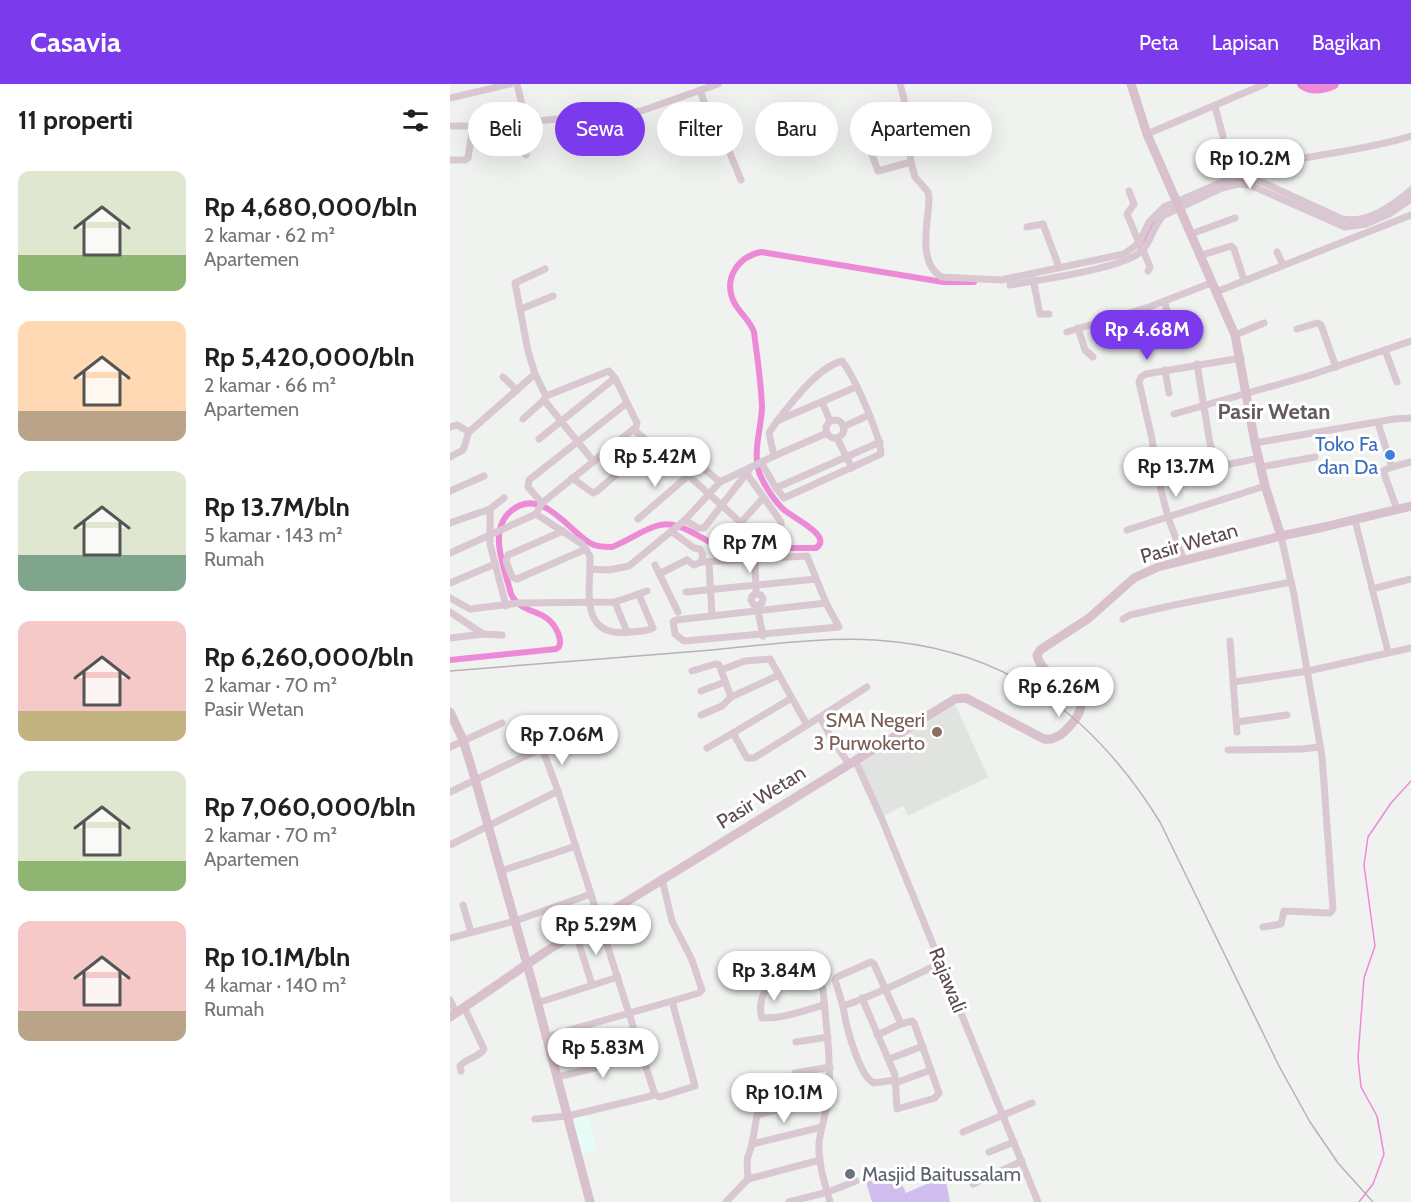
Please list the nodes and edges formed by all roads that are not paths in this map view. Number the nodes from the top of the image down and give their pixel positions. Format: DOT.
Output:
graph roads {
  1 [pos="510,84"];
  2 [pos="517,84"];
  3 [pos="718,84"];
  4 [pos="900,84"];
  5 [pos="1131,84"];
  6 [pos="1265,84"];
  7 [pos="703,89"];
  8 [pos="450,98"];
  9 [pos="520,102"];
  10 [pos="708,102"];
  11 [pos="1215,107"];
  12 [pos="543,119"];
  13 [pos="450,126"];
  14 [pos="468,126"];
  15 [pos="1147,134"];
  16 [pos="1223,136"];
  17 [pos="1411,136"];
  18 [pos="468,156"];
  19 [pos="872,156"];
  20 [pos="450,160"];
  21 [pos="911,162"];
  22 [pos="1237,176"];
  23 [pos="741,180"];
  24 [pos="1411,190"];
  25 [pos="1129,191"];
  26 [pos="1196,197"];
  27 [pos="1411,199"];
  28 [pos="1398,205"];
  29 [pos="1177,206"];
  30 [pos="1379,215"];
  31 [pos="1407,216"];
  32 [pos="1235,218"];
  33 [pos="1027,227"];
  34 [pos="1191,234"];
  35 [pos="1141,247"];
  36 [pos="1277,252"];
  37 [pos="1199,256"];
  38 [pos="1283,265"];
  39 [pos="1059,267"];
  40 [pos="545,269"];
  41 [pos="1148,271"];
  42 [pos="1032,277"];
  43 [pos="1244,280"];
  44 [pos="1010,285"];
  45 [pos="1213,288"];
  46 [pos="553,296"];
  47 [pos="1164,301"];
  48 [pos="521,309"];
  49 [pos="1049,314"];
  50 [pos="1170,320"];
  51 [pos="1264,322"];
  52 [pos="1078,328"];
  53 [pos="1298,329"];
  54 [pos="1067,332"];
  55 [pos="1235,335"];
  56 [pos="1411,340"];
  57 [pos="1385,350"];
  58 [pos="1093,357"];
  59 [pos="1241,358"];
  60 [pos="1197,364"];
  61 [pos="1336,366"];
  62 [pos="1165,370"];
  63 [pos="535,374"];
  64 [pos="503,376"];
  65 [pos="615,378"];
  66 [pos="1397,382"];
  67 [pos="856,387"];
  68 [pos="517,390"];
  69 [pos="1169,393"];
  70 [pos="1245,393"];
  71 [pos="545,398"];
  72 [pos="822,402"];
  73 [pos="627,403"];
  74 [pos="1204,405"];
  75 [pos="1174,414"];
  76 [pos="869,415"];
  77 [pos="1411,418"];
  78 [pos="523,419"];
  79 [pos="561,421"];
  80 [pos="777,421"];
  81 [pos="830,421"];
  82 [pos="1378,423"];
  83 [pos="450,427"];
  84 [pos="843,427"];
  85 [pos="634,430"];
  86 [pos="469,432"];
  87 [pos="826,433"];
  88 [pos="837,438"];
  89 [pos="540,439"];
  90 [pos="577,441"];
  91 [pos="880,442"];
  92 [pos="1255,443"];
  93 [pos="652,444"];
  94 [pos="661,452"];
  95 [pos="676,453"];
  96 [pos="774,456"];
  97 [pos="1315,456"];
  98 [pos="450,457"];
  99 [pos="848,458"];
  100 [pos="594,462"];
  101 [pos="1411,462"];
  102 [pos="1260,463"];
  103 [pos="754,466"];
  104 [pos="1216,467"];
  105 [pos="1392,467"];
  106 [pos="680,468"];
  107 [pos="852,468"];
  108 [pos="689,475"];
  109 [pos="484,476"];
  110 [pos="573,478"];
  111 [pos="1158,478"];
  112 [pos="720,482"];
  113 [pos="1265,486"];
  114 [pos="776,488"];
  115 [pos="450,491"];
  116 [pos="709,494"];
  117 [pos="504,498"];
  118 [pos="763,498"];
  119 [pos="721,505"];
  120 [pos="1411,506"];
  121 [pos="539,508"];
  122 [pos="490,509"];
  123 [pos="1397,509"];
  124 [pos="1168,517"];
  125 [pos="638,519"];
  126 [pos="685,520"];
  127 [pos="1355,520"];
  128 [pos="450,523"];
  129 [pos="741,523"];
  130 [pos="674,528"];
  131 [pos="1127,530"];
  132 [pos="563,531"];
  133 [pos="490,535"];
  134 [pos="729,536"];
  135 [pos="1281,536"];
  136 [pos="694,548"];
  137 [pos="586,549"];
  138 [pos="450,553"];
  139 [pos="755,559"];
  140 [pos="687,560"];
  141 [pos="1184,561"];
  142 [pos="705,563"];
  143 [pos="495,564"];
  144 [pos="655,565"];
  145 [pos="590,569"];
  146 [pos="659,574"];
  147 [pos="816,579"];
  148 [pos="1411,579"];
  149 [pos="1291,582"];
  150 [pos="450,583"];
  151 [pos="710,589"];
  152 [pos="1372,589"];
  153 [pos="757,590"];
  154 [pos="647,591"];
  155 [pos="686,592"];
  156 [pos="639,595"];
  157 [pos="450,598"];
  158 [pos="588,601"];
  159 [pos="615,602"];
  160 [pos="826,603"];
  161 [pos="507,605"];
  162 [pos="758,608"];
  163 [pos="450,612"];
  164 [pos="678,612"];
  165 [pos="465,614"];
  166 [pos="712,615"];
  167 [pos="1123,619"];
  168 [pos="627,632"];
  169 [pos="483,634"];
  170 [pos="502,636"];
  171 [pos="762,636"];
  172 [pos="450,638"];
  173 [pos="1230,641"];
  174 [pos="1411,648"];
  175 [pos="1388,652"];
  176 [pos="721,670"];
  177 [pos="692,671"];
  178 [pos="1308,671"];
  179 [pos="779,675"];
  180 [pos="725,682"];
  181 [pos="1234,682"];
  182 [pos="867,687"];
  183 [pos="701,691"];
  184 [pos="731,697"];
  185 [pos="790,699"];
  186 [pos="450,712"];
  187 [pos="701,715"];
  188 [pos="1287,715"];
  189 [pos="820,717"];
  190 [pos="1237,722"];
  191 [pos="502,723"];
  192 [pos="807,725"];
  193 [pos="1237,732"];
  194 [pos="733,734"];
  195 [pos="463,740"];
  196 [pos="450,747"];
  197 [pos="1320,747"];
  198 [pos="707,748"];
  199 [pos="1228,750"];
  200 [pos="852,762"];
  201 [pos="475,779"];
  202 [pos="558,791"];
  203 [pos="450,792"];
  204 [pos="487,825"];
  205 [pos="450,845"];
  206 [pos="576,846"];
  207 [pos="501,871"];
  208 [pos="662,879"];
  209 [pos="591,894"];
  210 [pos="464,905"];
  211 [pos="599,919"];
  212 [pos="514,921"];
  213 [pos="1263,927"];
  214 [pos="471,932"];
  215 [pos="576,934"];
  216 [pos="450,938"];
  217 [pos="941,963"];
  218 [pos="525,965"];
  219 [pos="618,977"];
  220 [pos="592,986"];
  221 [pos="886,988"];
  222 [pos="862,998"];
  223 [pos="450,1000"];
  224 [pos="672,1001"];
  225 [pos="537,1003"];
  226 [pos="824,1005"];
  227 [pos="843,1006"];
  228 [pos="457,1012"];
  229 [pos="629,1014"];
  230 [pos="901,1024"];
  231 [pos="877,1035"];
  232 [pos="545,1037"];
  233 [pos="828,1037"];
  234 [pos="796,1042"];
  235 [pos="923,1046"];
  236 [pos="644,1056"];
  237 [pos="889,1059"];
  238 [pos="830,1067"];
  239 [pos="931,1070"];
  240 [pos="461,1071"];
  241 [pos="795,1073"];
  242 [pos="557,1077"];
  243 [pos="895,1082"];
  244 [pos="653,1095"];
  245 [pos="829,1097"];
  246 [pos="1032,1103"];
  247 [pos="567,1116"];
  248 [pos="1003,1116"];
  249 [pos="535,1119"];
  250 [pos="822,1127"];
  251 [pos="963,1132"];
  252 [pos="1014,1142"];
  253 [pos="752,1144"];
  254 [pos="989,1152"];
  255 [pos="820,1160"];
  256 [pos="1022,1161"];
  257 [pos="748,1179"];
  258 [pos="856,1181"];
  259 [pos="973,1184"];
  260 [pos="828,1192"];
  261 [pos="590,1202"];
  262 [pos="726,1202"];
  263 [pos="789,1202"];
  264 [pos="831,1202"];
  265 [pos="1038,1202"];
  1 -- 8 [label="street"];
  2 -- 9 [label="street"];
  3 -- 7 [label="street"];
  4 -- 21 [label="street"];
  5 -- 15 [label="street"];
  6 -- 11 [label="street"];
  7 -- 10 [label="street"];
  7 -- 12 [label="street"];
  7 -- 23 [label="street"];
  11 -- 15 [label="street"];
  11 -- 16 [label="street"];
  13 -- 14 [label="street"];
  15 -- 29 [label="street"];
  17 -- 22 [label="street"];
  18 -- 20 [label="street"];
  19 -- 21 [label="street"];
  21 -- 42 [label="street"];
  22 -- 26 [label="street"];
  22 -- 30 [label="street"];
  24 -- 28 [label="street"];
  25 -- 35 [label="street"];
  26 -- 29 [label="street"];
  26 -- 30 [label="street"];
  27 -- 28 [label="street"];
  28 -- 30 [label="street"];
  28 -- 31 [label="street"];
  29 -- 34 [label="street"];
  29 -- 35 [label="street"];
  31 -- 38 [label="street"];
  32 -- 34 [label="street"];
  33 -- 39 [label="street"];
  34 -- 37 [label="street"];
  35 -- 39 [label="street"];
  35 -- 41 [label="street"];
  35 -- 42 [label="street"];
  36 -- 38 [label="street"];
  37 -- 43 [label="street"];
  37 -- 45 [label="street"];
  38 -- 43 [label="street"];
  39 -- 42 [label="street"];
  40 -- 48 [label="street"];
  42 -- 44 [label="street"];
  42 -- 49 [label="street"];
  43 -- 45 [label="street"];
  45 -- 47 [label="street"];
  45 -- 55 [label="street"];
  46 -- 48 [label="street"];
  47 -- 50 [label="street"];
  47 -- 52 [label="street"];
  48 -- 63 [label="street"];
  51 -- 55 [label="street"];
  52 -- 54 [label="street"];
  52 -- 58 [label="street"];
  53 -- 61 [label="street"];
  55 -- 59 [label="street"];
  56 -- 57 [label="street"];
  57 -- 61 [label="street"];
  57 -- 66 [label="street"];
  59 -- 60 [label="street"];
  59 -- 70 [label="street"];
  60 -- 62 [label="street"];
  60 -- 74 [label="street"];
  61 -- 70 [label="street"];
  62 -- 69 [label="street"];
  62 -- 111 [label="street"];
  63 -- 68 [label="street"];
  63 -- 71 [label="street"];
  64 -- 68 [label="street"];
  65 -- 71 [label="street"];
  65 -- 73 [label="street"];
  65 -- 79 [label="street"];
  67 -- 72 [label="street"];
  67 -- 76 [label="street"];
  67 -- 80 [label="street"];
  68 -- 86 [label="street"];
  70 -- 74 [label="street"];
  70 -- 92 [label="street"];
  71 -- 78 [label="street"];
  71 -- 79 [label="street"];
  72 -- 80 [label="street"];
  72 -- 81 [label="street"];
  73 -- 85 [label="street"];
  73 -- 90 [label="street"];
  74 -- 75 [label="street"];
  74 -- 104 [label="street"];
  76 -- 84 [label="street"];
  76 -- 91 [label="street"];
  77 -- 82 [label="street"];
  79 -- 89 [label="street"];
  79 -- 90 [label="street"];
  80 -- 96 [label="street"];
  81 -- 84 [label="street"];
  81 -- 87 [label="street"];
  82 -- 92 [label="street"];
  82 -- 105 [label="street"];
  83 -- 86 [label="street"];
  84 -- 88 [label="street"];
  85 -- 93 [label="street"];
  85 -- 100 [label="street"];
  86 -- 98 [label="street"];
  87 -- 88 [label="street"];
  87 -- 96 [label="street"];
  88 -- 99 [label="street"];
  90 -- 100 [label="street"];
  90 -- 121 [label="street"];
  91 -- 99 [label="street"];
  91 -- 107 [label="street"];
  92 -- 102 [label="street"];
  93 -- 94 [label="street"];
  93 -- 110 [label="street"];
  95 -- 112 [label="street"];
  96 -- 103 [label="street"];
  97 -- 102 [label="street"];
  99 -- 107 [label="street"];
  99 -- 114 [label="street"];
  100 -- 110 [label="street"];
  101 -- 105 [label="street"];
  102 -- 104 [label="street"];
  102 -- 113 [label="street"];
  103 -- 112 [label="street"];
  103 -- 114 [label="street"];
  103 -- 118 [label="street"];
  103 -- 119 [label="street"];
  104 -- 111 [label="street"];
  105 -- 123 [label="street"];
  106 -- 108 [label="street"];
  107 -- 114 [label="street"];
  108 -- 116 [label="street"];
  108 -- 125 [label="street"];
  109 -- 115 [label="street"];
  110 -- 121 [label="street"];
  111 -- 124 [label="street"];
  112 -- 116 [label="street"];
  113 -- 124 [label="street"];
  113 -- 135 [label="street"];
  116 -- 119 [label="street"];
  116 -- 126 [label="street"];
  117 -- 122 [label="street"];
  118 -- 129 [label="street"];
  118 -- 129 [label="street"];
  119 -- 126 [label="street"];
  119 -- 129 [label="street"];
  120 -- 123 [label="street, Pasir Wetan"];
  121 -- 132 [label="street"];
  121 -- 133 [label="street"];
  122 -- 128 [label="street"];
  122 -- 133 [label="street"];
  123 -- 127 [label="street, Pasir Wetan"];
  124 -- 131 [label="street"];
  124 -- 141 [label="street"];
  126 -- 130 [label="street"];
  127 -- 135 [label="street, Pasir Wetan"];
  127 -- 152 [label="street"];
  129 -- 134 [label="street"];
  130 -- 136 [label="street"];
  130 -- 145 [label="street"];
  132 -- 137 [label="street"];
  132 -- 137 [label="street"];
  133 -- 138 [label="street"];
  133 -- 143 [label="street"];
  135 -- 141 [label="street, Pasir Wetan"];
  135 -- 149 [label="street"];
  136 -- 140 [label="street"];
  136 -- 142 [label="street"];
  137 -- 145 [label="street"];
  139 -- 142 [label="street"];
  139 -- 147 [label="street"];
  139 -- 153 [label="street"];
  140 -- 142 [label="street"];
  140 -- 146 [label="street"];
  141 -- 200 [label="street, Pasir Wetan"];
  142 -- 151 [label="street"];
  143 -- 150 [label="street"];
  143 -- 161 [label="street"];
  144 -- 146 [label="street"];
  145 -- 158 [label="street"];
  146 -- 164 [label="street"];
  147 -- 153 [label="street"];
  147 -- 160 [label="street"];
  148 -- 152 [label="street"];
  149 -- 167 [label="street"];
  149 -- 178 [label="street"];
  151 -- 153 [label="street"];
  151 -- 155 [label="street"];
  151 -- 166 [label="street"];
  152 -- 175 [label="street"];
  153 -- 162 [label="street"];
  154 -- 156 [label="street"];
  156 -- 159 [label="street"];
  156 -- 168 [label="street"];
  157 -- 165 [label="street"];
  158 -- 159 [label="street"];
  158 -- 161 [label="street"];
  158 -- 168 [label="street"];
  159 -- 168 [label="street"];
  160 -- 162 [label="street"];
  160 -- 171 [label="street"];
  161 -- 165 [label="street"];
  162 -- 166 [label="street"];
  162 -- 171 [label="street"];
  163 -- 165 [label="street"];
  165 -- 169 [label="street"];
  166 -- 171 [label="street"];
  169 -- 170 [label="street"];
  169 -- 172 [label="street"];
  173 -- 181 [label="street"];
  174 -- 175 [label="street"];
  175 -- 178 [label="street"];
  176 -- 177 [label="street"];
  176 -- 179 [label="street"];
  176 -- 180 [label="street"];
  178 -- 181 [label="street"];
  178 -- 197 [label="street"];
  179 -- 184 [label="street"];
  179 -- 185 [label="street"];
  180 -- 183 [label="street"];
  180 -- 184 [label="street"];
  181 -- 190 [label="street"];
  182 -- 189 [label="street"];
  184 -- 187 [label="street"];
  185 -- 192 [label="street"];
  185 -- 194 [label="street"];
  186 -- 195 [label="street"];
  188 -- 190 [label="street"];
  189 -- 192 [label="street"];
  189 -- 200 [label="street, Rajawali"];
  190 -- 193 [label="street"];
  191 -- 195 [label="street"];
  192 -- 194 [label="street"];
  194 -- 198 [label="street"];
  195 -- 196 [label="street"];
  195 -- 201 [label="street"];
  197 -- 199 [label="street"];
  197 -- 213 [label="street"];
  200 -- 208 [label="street, Pasir Wetan"];
  200 -- 217 [label="street, Rajawali"];
  201 -- 202 [label="street"];
  201 -- 203 [label="street"];
  201 -- 204 [label="street"];
  202 -- 204 [label="street"];
  202 -- 206 [label="street"];
  204 -- 205 [label="street"];
  204 -- 207 [label="street"];
  206 -- 207 [label="street"];
  206 -- 209 [label="street"];
  207 -- 212 [label="street"];
  208 -- 211 [label="street, Pasir Wetan"];
  208 -- 224 [label="street"];
  209 -- 211 [label="street"];
  209 -- 212 [label="street"];
  210 -- 214 [label="street"];
  211 -- 215 [label="street, Pasir Wetan"];
  211 -- 219 [label="street"];
  212 -- 214 [label="street"];
  212 -- 218 [label="street"];
  214 -- 216 [label="street"];
  215 -- 218 [label="street, Pasir Wetan"];
  215 -- 220 [label="street"];
  217 -- 221 [label="street"];
  217 -- 248 [label="street, Rajawali"];
  218 -- 225 [label="street"];
  218 -- 228 [label="street, Pasir Wetan"];
  219 -- 220 [label="street"];
  219 -- 229 [label="street"];
  220 -- 225 [label="street"];
  221 -- 222 [label="street"];
  221 -- 227 [label="street"];
  221 -- 230 [label="street"];
  222 -- 227 [label="street"];
  222 -- 231 [label="street"];
  223 -- 228 [label="street"];
  224 -- 229 [label="street"];
  224 -- 244 [label="street"];
  225 -- 232 [label="street"];
  226 -- 226 [label="street"];
  226 -- 233 [label="street"];
  227 -- 243 [label="street"];
  228 -- 240 [label="street"];
  229 -- 232 [label="street"];
  229 -- 236 [label="street"];
  230 -- 231 [label="street"];
  230 -- 235 [label="street"];
  231 -- 237 [label="street"];
  232 -- 242 [label="street"];
  233 -- 234 [label="street"];
  233 -- 238 [label="street"];
  235 -- 237 [label="street"];
  235 -- 239 [label="street"];
  236 -- 242 [label="street"];
  236 -- 244 [label="street"];
  237 -- 243 [label="street"];
  238 -- 241 [label="street"];
  238 -- 245 [label="street"];
  239 -- 243 [label="street"];
  239 -- 243 [label="street"];
  242 -- 247 [label="street"];
  244 -- 247 [label="street"];
  245 -- 250 [label="street"];
  245 -- 253 [label="street"];
  246 -- 248 [label="street"];
  247 -- 249 [label="street"];
  247 -- 261 [label="street"];
  248 -- 251 [label="street"];
  248 -- 252 [label="street, Rajawali"];
  250 -- 253 [label="street"];
  250 -- 255 [label="street"];
  252 -- 254 [label="street"];
  252 -- 256 [label="street, Rajawali"];
  253 -- 257 [label="street"];
  255 -- 257 [label="street"];
  255 -- 260 [label="street"];
  256 -- 259 [label="street"];
  256 -- 265 [label="street, Rajawali"];
  257 -- 262 [label="street"];
  258 -- 260 [label="street"];
  260 -- 263 [label="street"];
  260 -- 264 [label="street"];
}
